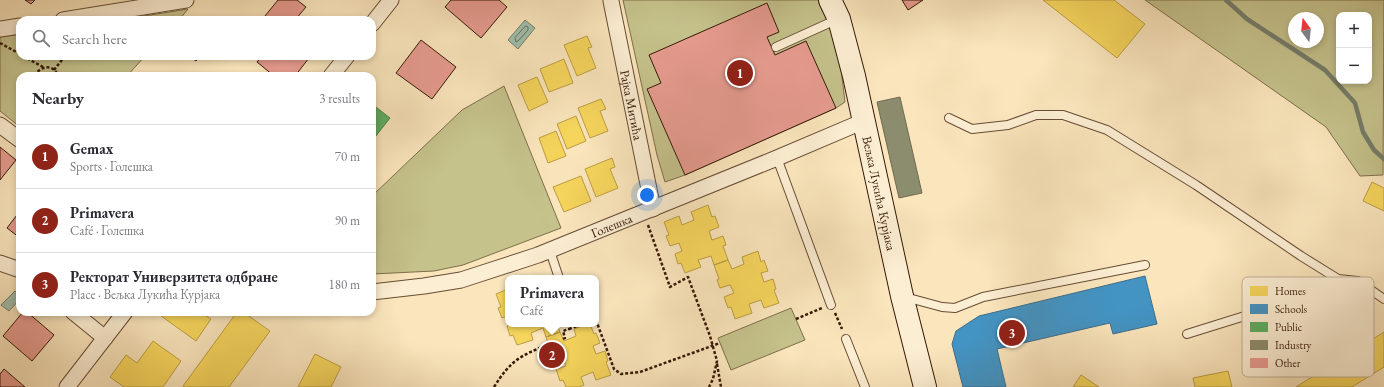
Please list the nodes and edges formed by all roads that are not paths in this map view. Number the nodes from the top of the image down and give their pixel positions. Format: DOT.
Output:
graph roads {
  1 [pos="186,0"];
  2 [pos="390,1"];
  3 [pos="611,1"];
  4 [pos="835,9"];
  5 [pos="88,16"];
  6 [pos="376,19"];
  7 [pos="16,27"];
  8 [pos="0,29"];
  9 [pos="776,47"];
  10 [pos="344,60"];
  11 [pos="334,72"];
  12 [pos="949,118"];
  13 [pos="864,121"];
  14 [pos="0,125"];
  15 [pos="16,137"];
  16 [pos="777,158"];
  17 [pos="648,211"];
  18 [pos="550,251"];
  19 [pos="0,263"];
  20 [pos="1145,264"];
  21 [pos="16,269"];
  22 [pos="558,275"];
  23 [pos="1335,277"];
  24 [pos="376,292"];
  25 [pos="1374,292"];
  26 [pos="902,296"];
  27 [pos="1384,299"];
  28 [pos="831,305"];
  29 [pos="79,316"];
  30 [pos="122,316"];
  31 [pos="1242,317"];
  32 [pos="1187,334"];
  33 [pos="105,338"];
  34 [pos="846,339"];
  35 [pos="67,387"];
  36 [pos="865,387"];
  37 [pos="925,387"];
  1 -- 5 [label="street"];
  2 -- 6 [label="street"];
  3 -- 17 [label="street, Рајка Митића"];
  4 -- 9 [label="lane"];
  4 -- 13 [label="street, Вељка Лукића Курјака"];
  7 -- 8 [label="street"];
  10 -- 11 [label="street"];
  12 -- 23 [label="lane"];
  13 -- 16 [label="street, Голешка"];
  13 -- 26 [label="street, Вељка Лукића Курјака"];
  14 -- 15 [label="street"];
  16 -- 17 [label="street, Голешка"];
  16 -- 28 [label="lane"];
  17 -- 18 [label="street, Голешка"];
  18 -- 22 [label="lane"];
  18 -- 24 [label="street, Голешка"];
  19 -- 21 [label="street"];
  20 -- 26 [label="lane"];
  25 -- 27 [label="lane"];
  26 -- 37 [label="street, Вељка Лукића Курјака"];
  29 -- 33 [label="street"];
  30 -- 33 [label="street"];
  31 -- 32 [label="lane"];
  33 -- 35 [label="street"];
  34 -- 36 [label="lane"];
}
